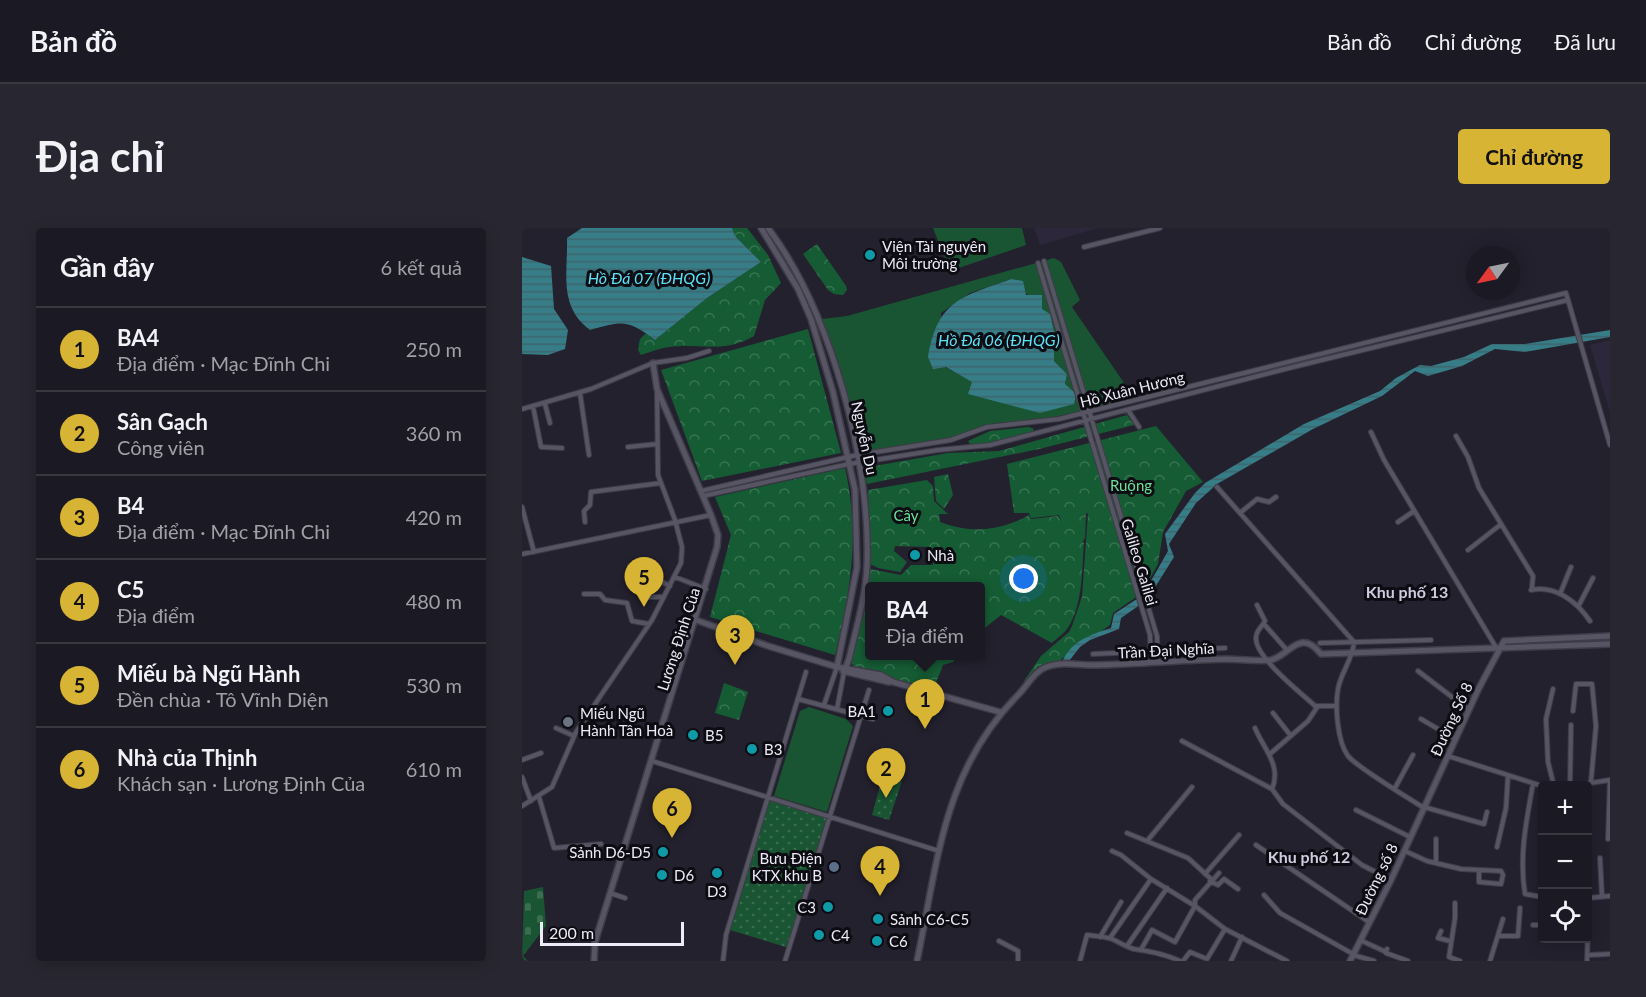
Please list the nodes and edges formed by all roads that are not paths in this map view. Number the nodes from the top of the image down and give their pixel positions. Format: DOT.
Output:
graph roads {
  1 [pos="761,228"];
  2 [pos="768,228"];
  3 [pos="1160,228"];
  4 [pos="1084,247"];
  5 [pos="1044,261"];
  6 [pos="1038,262"];
  7 [pos="1568,300"];
  8 [pos="818,318"];
  9 [pos="811,319"];
  10 [pos="709,351"];
  11 [pos="1287,362"];
  12 [pos="653,363"];
  13 [pos="1289,368"];
  14 [pos="657,389"];
  15 [pos="580,393"];
  16 [pos="545,403"];
  17 [pos="533,406"];
  18 [pos="522,409"];
  19 [pos="1127,410"];
  20 [pos="1091,412"];
  21 [pos="1083,414"];
  22 [pos="1093,419"];
  23 [pos="1085,421"];
  24 [pos="550,423"];
  25 [pos="1039,423"];
  26 [pos="1139,427"];
  27 [pos="1371,432"];
  28 [pos="1041,433"];
  29 [pos="963,436"];
  30 [pos="1456,436"];
  31 [pos="657,444"];
  32 [pos="1610,445"];
  33 [pos="627,447"];
  34 [pos="965,447"];
  35 [pos="562,448"];
  36 [pos="589,455"];
  37 [pos="856,455"];
  38 [pos="848,461"];
  39 [pos="858,463"];
  40 [pos="661,483"];
  41 [pos="863,488"];
  42 [pos="1216,488"];
  43 [pos="855,490"];
  44 [pos="702,493"];
  45 [pos="1276,497"];
  46 [pos="522,507"];
  47 [pos="1414,511"];
  48 [pos="1240,513"];
  49 [pos="711,515"];
  50 [pos="585,522"];
  51 [pos="676,522"];
  52 [pos="1398,522"];
  53 [pos="1500,525"];
  54 [pos="1468,550"];
  55 [pos="534,552"];
  56 [pos="522,554"];
  57 [pos="630,566"];
  58 [pos="1571,567"];
  59 [pos="675,577"];
  60 [pos="1593,578"];
  61 [pos="670,586"];
  62 [pos="706,589"];
  63 [pos="584,594"];
  64 [pos="1560,594"];
  65 [pos="646,597"];
  66 [pos="664,597"];
  67 [pos="1257,605"];
  68 [pos="1579,605"];
  69 [pos="696,620"];
  70 [pos="1590,621"];
  71 [pos="649,624"];
  72 [pos="1264,624"];
  73 [pos="1155,629"];
  74 [pos="1149,630"];
  75 [pos="1610,636"];
  76 [pos="1431,640"];
  77 [pos="1354,642"];
  78 [pos="1320,643"];
  79 [pos="1610,644"];
  80 [pos="1225,648"];
  81 [pos="1286,649"];
  82 [pos="1497,649"];
  83 [pos="1151,651"];
  84 [pos="1158,651"];
  85 [pos="1092,654"];
  86 [pos="1354,654"];
  87 [pos="1265,659"];
  88 [pos="1155,662"];
  89 [pos="837,667"];
  90 [pos="845,670"];
  91 [pos="1418,671"];
  92 [pos="806,672"];
  93 [pos="1553,689"];
  94 [pos="869,690"];
  95 [pos="798,699"];
  96 [pos="824,705"];
  97 [pos="1318,706"];
  98 [pos="1335,706"];
  99 [pos="837,709"];
  100 [pos="1469,710"];
  101 [pos="1573,711"];
  102 [pos="1000,712"];
  103 [pos="1273,713"];
  104 [pos="861,716"];
  105 [pos="873,719"];
  106 [pos="1421,719"];
  107 [pos="1571,725"];
  108 [pos="556,728"];
  109 [pos="1255,728"];
  110 [pos="574,736"];
  111 [pos="1291,736"];
  112 [pos="1455,739"];
  113 [pos="1182,741"];
  114 [pos="540,753"];
  115 [pos="1270,753"];
  116 [pos="1413,755"];
  117 [pos="1447,756"];
  118 [pos="522,760"];
  119 [pos="652,761"];
  120 [pos="1508,775"];
  121 [pos="522,777"];
  122 [pos="1610,780"];
  123 [pos="1554,781"];
  124 [pos="1570,781"];
  125 [pos="1591,781"];
  126 [pos="1533,784"];
  127 [pos="1538,785"];
  128 [pos="1192,787"];
  129 [pos="1395,788"];
  130 [pos="1272,789"];
  131 [pos="768,796"];
  132 [pos="539,797"];
  133 [pos="531,801"];
  134 [pos="522,806"];
  135 [pos="1424,808"];
  136 [pos="1356,810"];
  137 [pos="1487,812"];
  138 [pos="831,816"];
  139 [pos="1126,833"];
  140 [pos="1239,835"];
  141 [pos="1410,837"];
  142 [pos="1436,839"];
  143 [pos="1608,839"];
  144 [pos="1147,841"];
  145 [pos="601,844"];
  146 [pos="1257,845"];
  147 [pos="1497,848"];
  148 [pos="940,851"];
  149 [pos="1112,851"];
  150 [pos="1404,851"];
  151 [pos="1600,858"];
  152 [pos="1436,863"];
  153 [pos="1479,872"];
  154 [pos="1219,873"];
  155 [pos="1205,874"];
  156 [pos="1151,879"];
  157 [pos="1210,880"];
  158 [pos="1391,880"];
  159 [pos="1167,888"];
  160 [pos="1238,889"];
  161 [pos="610,893"];
  162 [pos="1264,895"];
  163 [pos="1538,896"];
  164 [pos="1610,896"];
  165 [pos="1602,897"];
  166 [pos="625,898"];
  167 [pos="1592,898"];
  168 [pos="1121,902"];
  169 [pos="1455,903"];
  170 [pos="1195,906"];
  171 [pos="1520,908"];
  172 [pos="1503,919"];
  173 [pos="1369,922"];
  174 [pos="1533,925"];
  175 [pos="1538,925"];
  176 [pos="1225,929"];
  177 [pos="1440,931"];
  178 [pos="1500,936"];
  179 [pos="1100,937"];
  180 [pos="1242,937"];
  181 [pos="1110,938"];
  182 [pos="1360,940"];
  183 [pos="999,941"];
  184 [pos="1450,941"];
  185 [pos="1588,943"];
  186 [pos="1127,946"];
  187 [pos="1142,948"];
  188 [pos="1353,954"];
  189 [pos="1610,954"];
  190 [pos="1588,955"];
  191 [pos="1278,956"];
  192 [pos="1409,959"];
  193 [pos="594,961"];
  194 [pos="723,961"];
  195 [pos="785,961"];
  196 [pos="917,961"];
  197 [pos="1018,961"];
  198 [pos="1080,961"];
  199 [pos="1181,961"];
  200 [pos="1232,961"];
  201 [pos="1275,961"];
  202 [pos="1287,961"];
  203 [pos="1350,961"];
  204 [pos="1374,961"];
  205 [pos="1460,961"];
  206 [pos="1491,961"];
  207 [pos="1587,961"];
  1 -- 9 [label="street, Nguyễn Du"];
  2 -- 8 [label="street, Nguyễn Du"];
  3 -- 4 [label="street"];
  5 -- 20 [label="street, Galileo Galilei"];
  6 -- 21 [label="street, Galileo Galilei"];
  7 -- 11 [label="street, Hồ Xuân Hương"];
  7 -- 13 [label="street, Hồ Xuân Hương"];
  7 -- 32 [label="street"];
  8 -- 9 [label="street"];
  8 -- 37 [label="street, Nguyễn Du"];
  9 -- 38 [label="street, Nguyễn Du"];
  10 -- 12 [label="street"];
  11 -- 13 [label="street"];
  11 -- 20 [label="street, Hồ Xuân Hương"];
  12 -- 14 [label="street, Lương Định Của"];
  12 -- 15 [label="street"];
  13 -- 19 [label="street, Hồ Xuân Hương"];
  14 -- 31 [label="street"];
  14 -- 44 [label="street, Lương Định Của"];
  15 -- 16 [label="street"];
  15 -- 36 [label="street"];
  16 -- 17 [label="street"];
  16 -- 24 [label="street"];
  17 -- 18 [label="street"];
  17 -- 35 [label="street"];
  19 -- 22 [label="street, Hồ Xuân Hương"];
  19 -- 26 [label="street"];
  20 -- 21 [label="street, Hồ Xuân Hương"];
  20 -- 22 [label="street, Galileo Galilei"];
  21 -- 23 [label="street, Galileo Galilei"];
  21 -- 25 [label="street, Hồ Xuân Hương"];
  22 -- 23 [label="street, Hồ Xuân Hương"];
  22 -- 73 [label="street, Galileo Galilei"];
  23 -- 28 [label="street, Hồ Xuân Hương"];
  23 -- 74 [label="street, Galileo Galilei"];
  25 -- 28 [label="street"];
  25 -- 29 [label="street, Hồ Xuân Hương"];
  27 -- 47 [label="street"];
  28 -- 34 [label="street, Hồ Xuân Hương"];
  29 -- 34 [label="street"];
  29 -- 37 [label="street, Hồ Xuân Hương"];
  30 -- 53 [label="street"];
  31 -- 33 [label="street"];
  31 -- 40 [label="street"];
  34 -- 39 [label="street, Hồ Xuân Hương"];
  37 -- 38 [label="street, Hồ Xuân Hương"];
  37 -- 39 [label="street, Nguyễn Du"];
  38 -- 39 [label="street, Hồ Xuân Hương"];
  38 -- 43 [label="street, Nguyễn Du"];
  38 -- 44 [label="street, Hồ Xuân Hương"];
  39 -- 41 [label="street, Nguyễn Du"];
  40 -- 50 [label="street"];
  40 -- 51 [label="street"];
  41 -- 43 [label="street"];
  41 -- 90 [label="street, Nguyễn Du"];
  42 -- 48 [label="street"];
  43 -- 89 [label="street, Nguyễn Du"];
  44 -- 49 [label="street, Lương Định Của"];
  45 -- 48 [label="street"];
  46 -- 55 [label="street"];
  47 -- 52 [label="street"];
  47 -- 82 [label="street"];
  48 -- 77 [label="street"];
  49 -- 51 [label="street"];
  49 -- 62 [label="street, Lương Định Của"];
  51 -- 55 [label="street"];
  51 -- 59 [label="street"];
  53 -- 54 [label="street"];
  53 -- 64 [label="street"];
  55 -- 56 [label="street"];
  57 -- 61 [label="street"];
  58 -- 64 [label="street"];
  59 -- 61 [label="street"];
  59 -- 62 [label="street"];
  60 -- 68 [label="street"];
  61 -- 66 [label="street"];
  62 -- 69 [label="street, Lương Định Của"];
  63 -- 71 [label="street"];
  64 -- 68 [label="street"];
  65 -- 66 [label="street"];
  66 -- 71 [label="street"];
  67 -- 72 [label="street"];
  68 -- 70 [label="street"];
  69 -- 89 [label="street"];
  69 -- 119 [label="street, Lương Định Của"];
  71 -- 110 [label="street"];
  72 -- 81 [label="street"];
  72 -- 87 [label="street"];
  73 -- 74 [label="street"];
  73 -- 84 [label="street, Galileo Galilei"];
  74 -- 83 [label="street, Galileo Galilei"];
  75 -- 82 [label="street, Đường Số 8"];
  76 -- 77 [label="street"];
  77 -- 78 [label="street"];
  77 -- 86 [label="street"];
  79 -- 82 [label="street, Trần Đại Nghĩa"];
  80 -- 84 [label="street"];
  81 -- 86 [label="street, Trần Đại Nghĩa"];
  81 -- 87 [label="street, Trần Đại Nghĩa"];
  82 -- 86 [label="street, Trần Đại Nghĩa"];
  82 -- 100 [label="street, Đường Số 8"];
  83 -- 84 [label="street"];
  83 -- 85 [label="street"];
  83 -- 88 [label="street, Galileo Galilei"];
  84 -- 88 [label="street, Galileo Galilei"];
  86 -- 98 [label="street"];
  87 -- 88 [label="street, Trần Đại Nghĩa"];
  87 -- 97 [label="street"];
  88 -- 102 [label="street, Trần Đại Nghĩa"];
  89 -- 90 [label="street"];
  89 -- 96 [label="street"];
  90 -- 99 [label="street"];
  90 -- 102 [label="street"];
  91 -- 100 [label="street"];
  92 -- 95 [label="street"];
  93 -- 123 [label="street"];
  94 -- 104 [label="street"];
  95 -- 96 [label="street"];
  95 -- 131 [label="street"];
  96 -- 99 [label="street"];
  97 -- 98 [label="street"];
  97 -- 111 [label="street"];
  98 -- 129 [label="street"];
  99 -- 104 [label="street"];
  100 -- 112 [label="street, Đường Số 8"];
  101 -- 125 [label="street"];
  102 -- 148 [label="street, Trần Đại Nghĩa"];
  103 -- 111 [label="street"];
  104 -- 105 [label="street"];
  104 -- 138 [label="street"];
  106 -- 112 [label="street"];
  107 -- 124 [label="street"];
  108 -- 110 [label="street"];
  109 -- 115 [label="street"];
  110 -- 132 [label="street"];
  111 -- 115 [label="street"];
  112 -- 117 [label="street, Đường Số 8"];
  113 -- 130 [label="street"];
  114 -- 118 [label="street"];
  115 -- 130 [label="street"];
  116 -- 129 [label="street"];
  117 -- 120 [label="street"];
  117 -- 135 [label="street, Đường Số 8"];
  119 -- 131 [label="street"];
  119 -- 161 [label="street, Lương Định Của"];
  120 -- 126 [label="street"];
  120 -- 147 [label="street"];
  121 -- 133 [label="street"];
  122 -- 125 [label="street"];
  122 -- 143 [label="street"];
  126 -- 127 [label="street"];
  126 -- 163 [label="street"];
  128 -- 144 [label="street"];
  129 -- 135 [label="street"];
  130 -- 158 [label="street"];
  131 -- 138 [label="street"];
  131 -- 194 [label="street"];
  132 -- 133 [label="street"];
  132 -- 145 [label="street"];
  133 -- 134 [label="street"];
  135 -- 137 [label="street"];
  135 -- 141 [label="street, Đường số 8"];
  136 -- 141 [label="street"];
  138 -- 148 [label="street"];
  138 -- 195 [label="street"];
  139 -- 144 [label="street"];
  140 -- 155 [label="street"];
  141 -- 150 [label="street, Đường số 8"];
  142 -- 152 [label="street"];
  144 -- 155 [label="street"];
  146 -- 173 [label="street"];
  148 -- 196 [label="street, Trần Đại Nghĩa"];
  149 -- 156 [label="street"];
  150 -- 152 [label="street"];
  150 -- 158 [label="street, Đường số 8"];
  151 -- 165 [label="street"];
  152 -- 153 [label="street"];
  153 -- 153 [label="street"];
  154 -- 157 [label="street"];
  155 -- 157 [label="street"];
  156 -- 159 [label="street"];
  156 -- 181 [label="street"];
  157 -- 160 [label="street"];
  157 -- 170 [label="street"];
  158 -- 173 [label="street, Đường số 8"];
  159 -- 170 [label="street"];
  159 -- 186 [label="street"];
  161 -- 166 [label="street"];
  161 -- 193 [label="street, Lương Định Của"];
  162 -- 188 [label="street"];
  164 -- 165 [label="street"];
  165 -- 167 [label="street"];
  168 -- 179 [label="street"];
  169 -- 184 [label="street"];
  170 -- 176 [label="street"];
  170 -- 187 [label="street"];
  171 -- 178 [label="street"];
  172 -- 178 [label="street"];
  173 -- 182 [label="street, Đường số 8"];
  174 -- 175 [label="street"];
  176 -- 180 [label="street"];
  176 -- 199 [label="street"];
  177 -- 184 [label="street"];
  178 -- 206 [label="street"];
  179 -- 181 [label="street"];
  179 -- 198 [label="street"];
  180 -- 191 [label="street"];
  180 -- 200 [label="street"];
  181 -- 186 [label="street"];
  182 -- 188 [label="street, Đường số 8"];
  182 -- 192 [label="street"];
  183 -- 197 [label="street"];
  184 -- 205 [label="street"];
  185 -- 190 [label="street"];
  186 -- 187 [label="street"];
  187 -- 199 [label="street"];
  188 -- 203 [label="street, Đường số 8"];
  188 -- 204 [label="street"];
  189 -- 190 [label="street"];
  190 -- 207 [label="street"];
  191 -- 201 [label="street"];
  191 -- 202 [label="street"];
}
